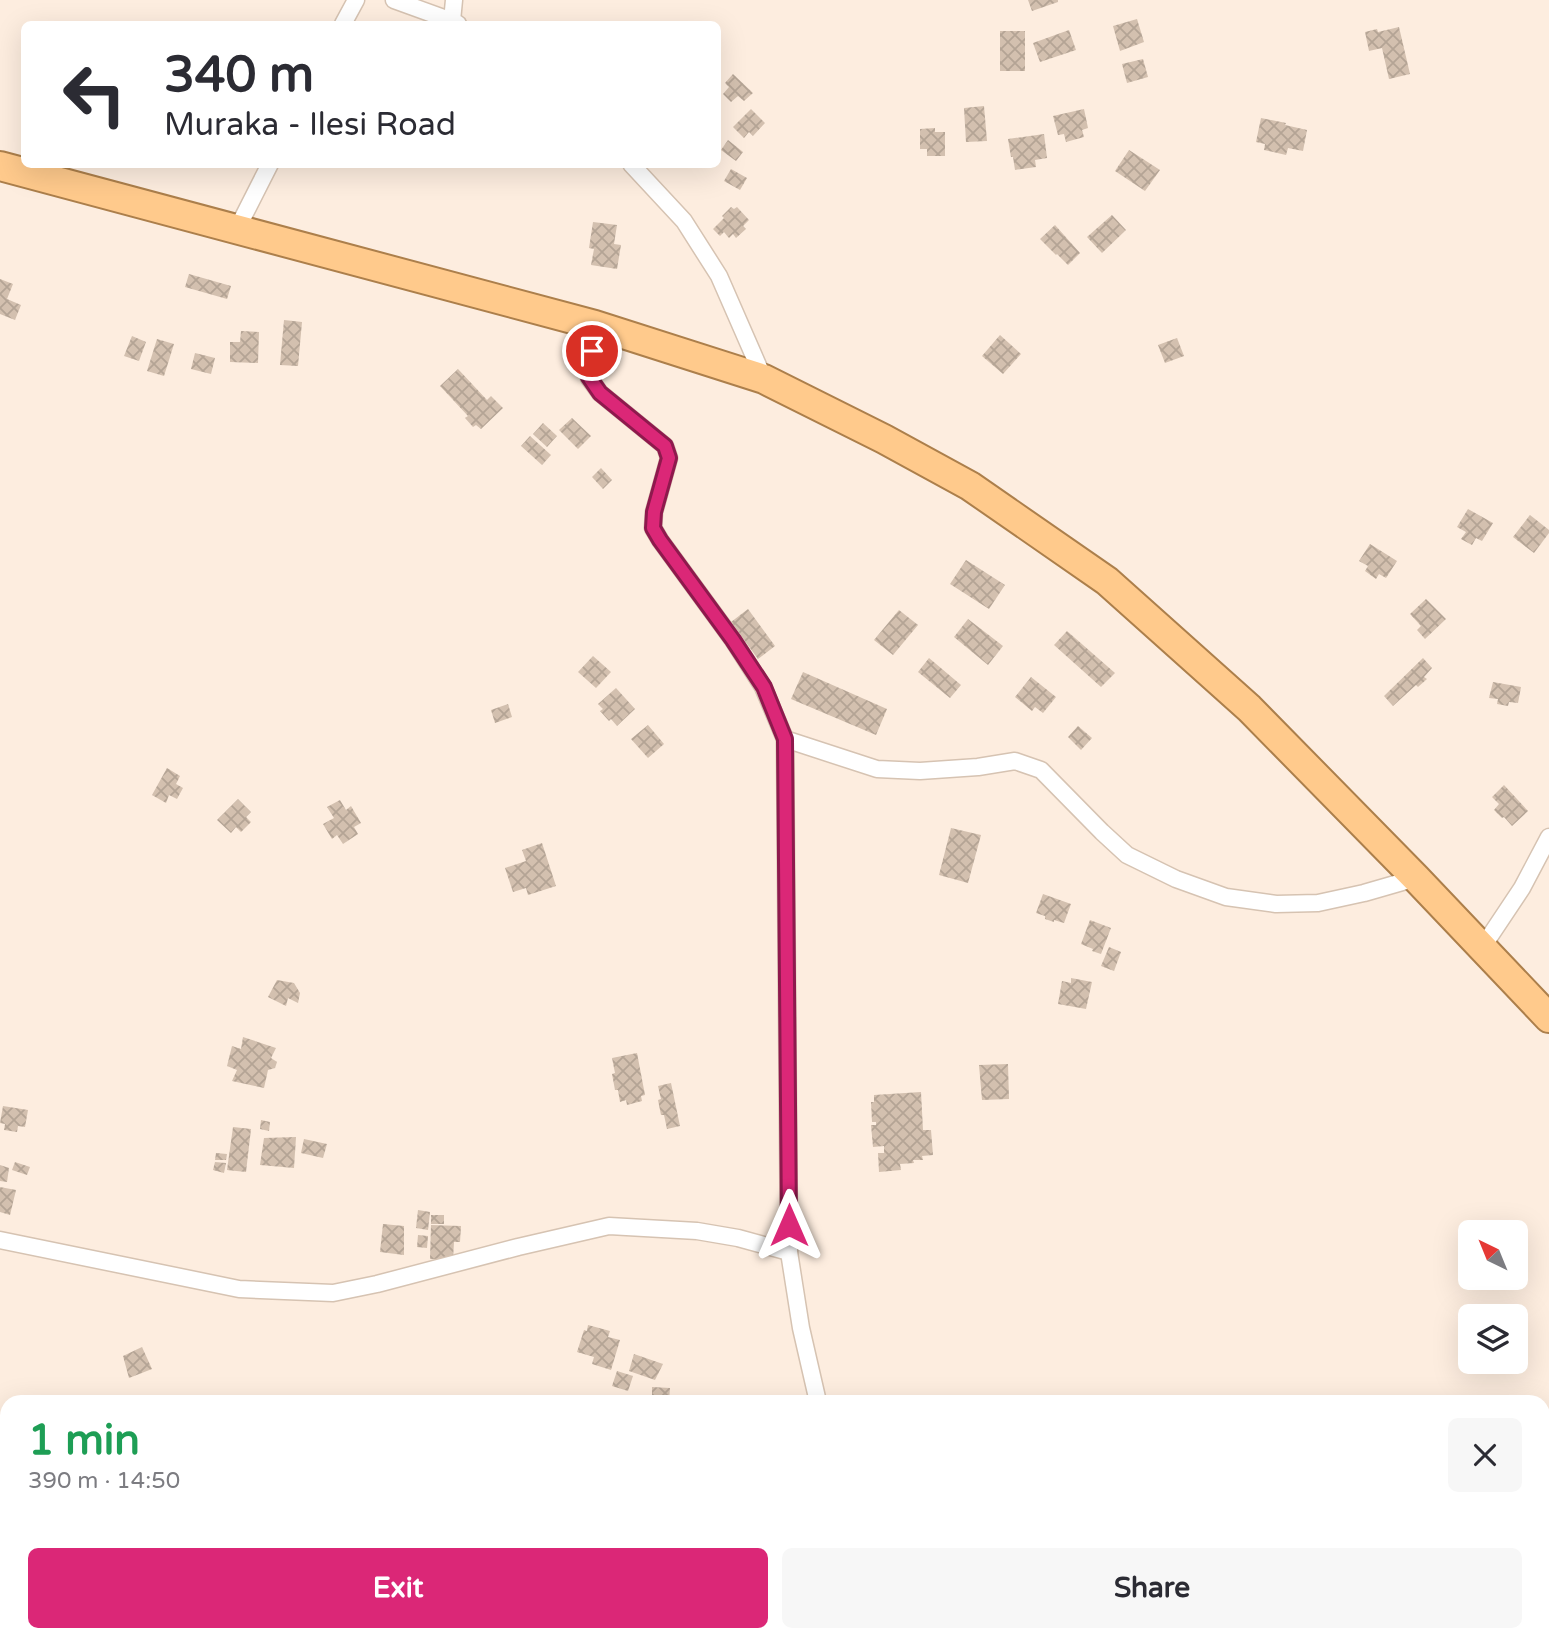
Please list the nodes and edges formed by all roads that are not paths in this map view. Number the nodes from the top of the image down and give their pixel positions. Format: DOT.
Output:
graph roads {
  1 [pos="356,0"];
  2 [pos="394,0"];
  3 [pos="454,0"];
  4 [pos="345,21"];
  5 [pos="450,21"];
  6 [pos="455,21"];
  7 [pos="0,166"];
  8 [pos="268,168"];
  9 [pos="635,168"];
  10 [pos="237,229"];
  11 [pos="594,324"];
  12 [pos="764,379"];
  13 [pos="785,739"];
  14 [pos="1549,837"];
  15 [pos="1416,878"];
  16 [pos="1482,948"];
  17 [pos="1549,1018"];
  18 [pos="0,1240"];
  19 [pos="789,1252"];
  20 [pos="816,1395"];
  1 -- 4 [label="street"];
  2 -- 5 [label="street"];
  3 -- 6 [label="street"];
  7 -- 10 [label="highway"];
  8 -- 10 [label="street"];
  9 -- 12 [label="street"];
  10 -- 11 [label="highway"];
  11 -- 12 [label="highway"];
  11 -- 13 [label="street"];
  12 -- 15 [label="highway"];
  13 -- 15 [label="street"];
  13 -- 19 [label="street"];
  14 -- 16 [label="street"];
  15 -- 16 [label="highway"];
  16 -- 17 [label="highway"];
  18 -- 19 [label="street"];
  19 -- 20 [label="street"];
}
